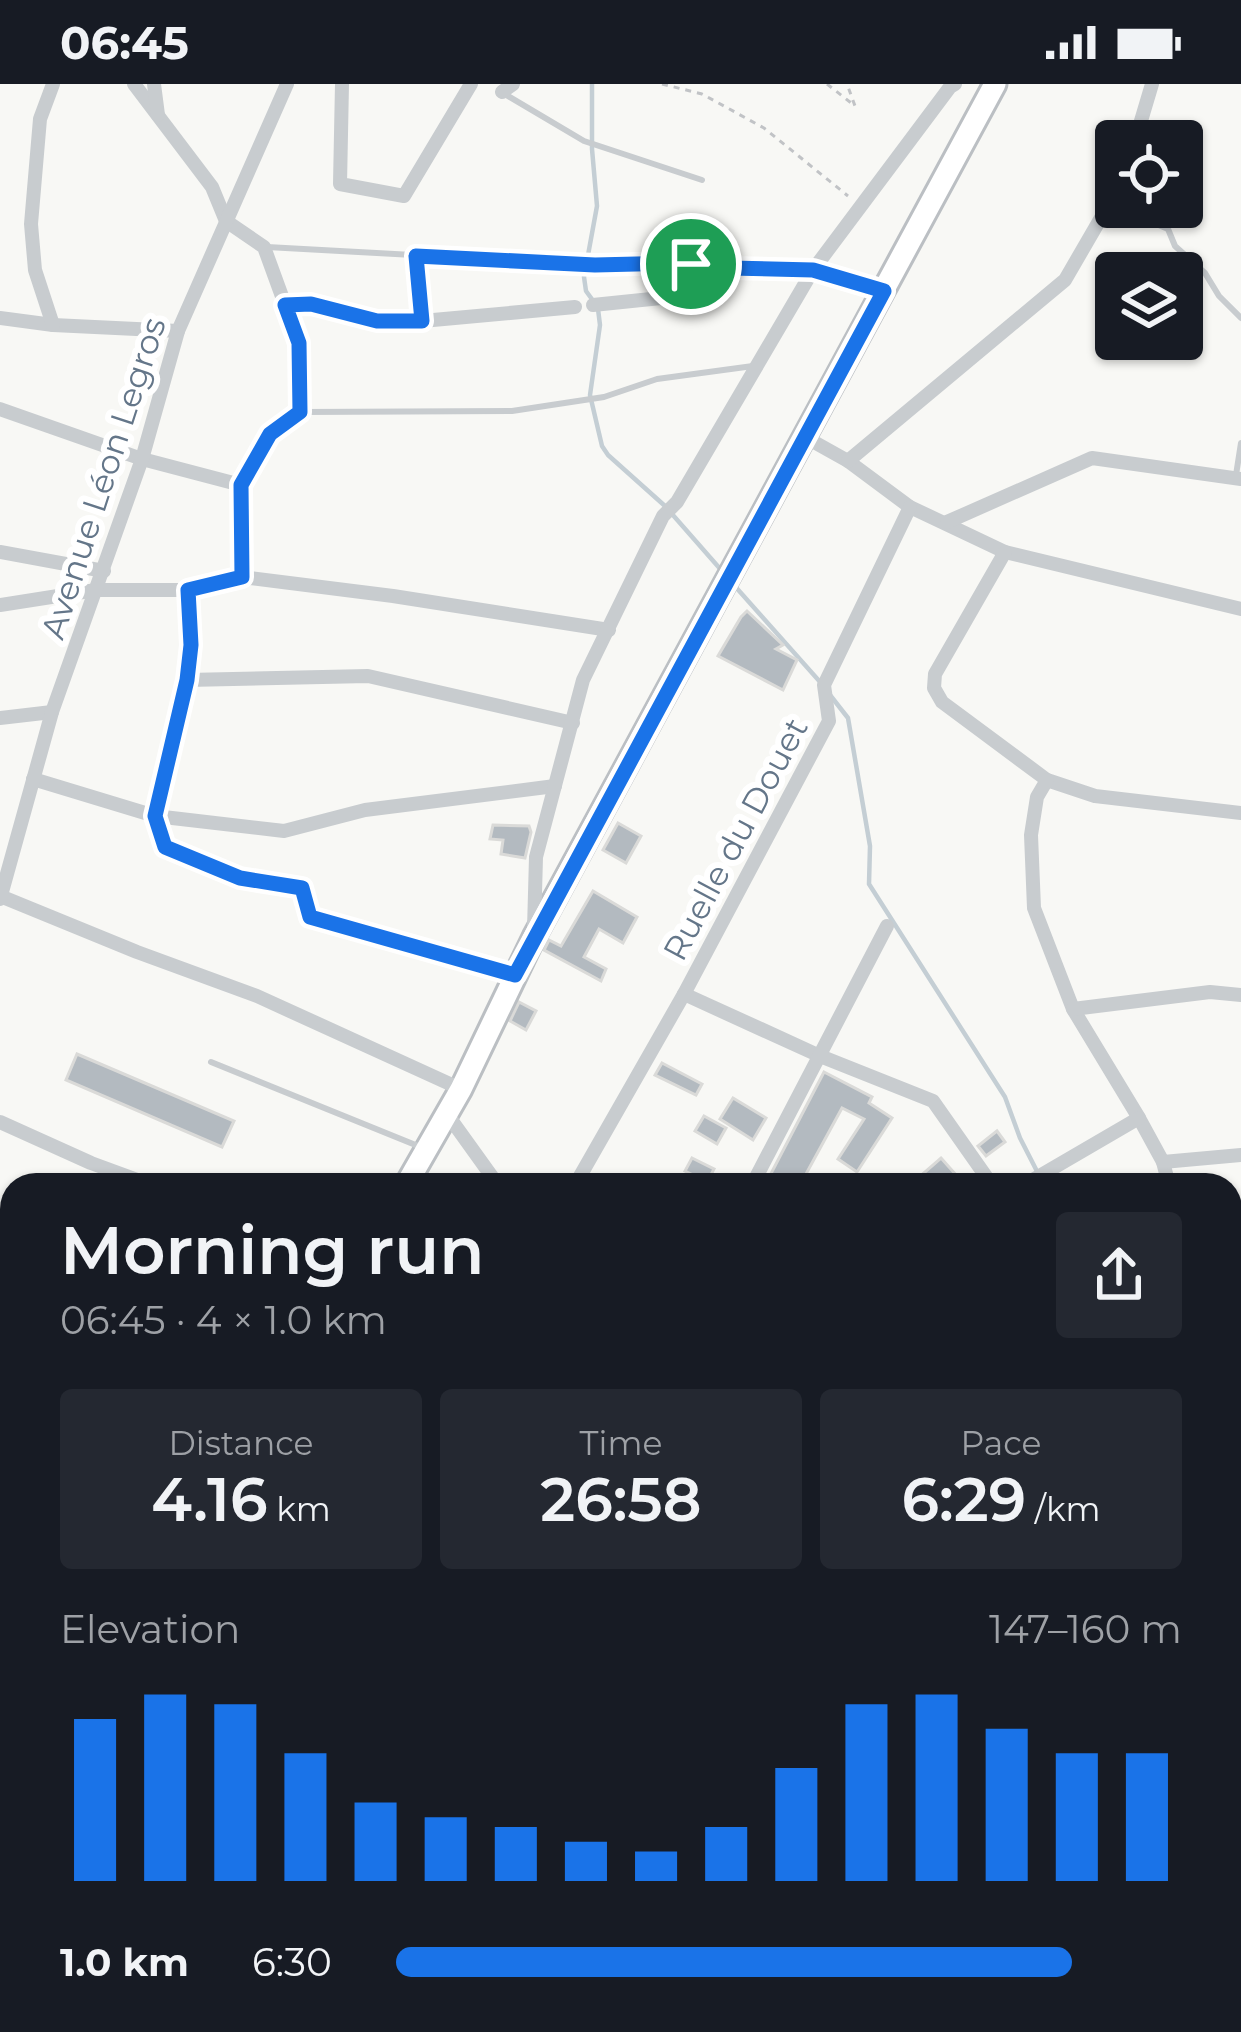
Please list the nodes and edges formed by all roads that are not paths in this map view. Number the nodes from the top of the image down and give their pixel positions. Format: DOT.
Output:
graph roads {
  1 [pos="53,84"];
  2 [pos="134,84"];
  3 [pos="154,84"];
  4 [pos="287,84"];
  5 [pos="342,84"];
  6 [pos="471,84"];
  7 [pos="955,84"];
  8 [pos="995,84"];
  9 [pos="1152,84"];
  10 [pos="508,88"];
  11 [pos="159,116"];
  12 [pos="1141,120"];
  13 [pos="701,180"];
  14 [pos="226,221"];
  15 [pos="1099,228"];
  16 [pos="1166,228"];
  17 [pos="263,247"];
  18 [pos="416,256"];
  19 [pos="691,264"];
  20 [pos="813,270"];
  21 [pos="884,291"];
  22 [pos="285,305"];
  23 [pos="593,305"];
  24 [pos="575,307"];
  25 [pos="0,318"];
  26 [pos="1241,318"];
  27 [pos="422,321"];
  28 [pos="52,325"];
  29 [pos="178,332"];
  30 [pos="759,365"];
  31 [pos="0,409"];
  32 [pos="300,412"];
  33 [pos="806,437"];
  34 [pos="1241,443"];
  35 [pos="142,459"];
  36 [pos="848,461"];
  37 [pos="1238,478"];
  38 [pos="241,485"];
  39 [pos="910,507"];
  40 [pos="947,522"];
  41 [pos="0,552"];
  42 [pos="1005,552"];
  43 [pos="104,571"];
  44 [pos="242,577"];
  45 [pos="96,590"];
  46 [pos="188,590"];
  47 [pos="0,605"];
  48 [pos="1241,609"];
  49 [pos="609,630"];
  50 [pos="187,680"];
  51 [pos="52,712"];
  52 [pos="0,718"];
  53 [pos="573,723"];
  54 [pos="33,779"];
  55 [pos="1047,780"];
  56 [pos="555,785"];
  57 [pos="1241,813"];
  58 [pos="155,816"];
  59 [pos="0,897"];
  60 [pos="886,926"];
  61 [pos="534,938"];
  62 [pos="515,975"];
  63 [pos="684,994"];
  64 [pos="1241,995"];
  65 [pos="1073,1009"];
  66 [pos="820,1055"];
  67 [pos="211,1062"];
  68 [pos="460,1088"];
  69 [pos="447,1114"];
  70 [pos="1139,1118"];
  71 [pos="0,1122"];
  72 [pos="426,1150"];
  73 [pos="1241,1155"];
  74 [pos="1162,1162"];
  75 [pos="118,1173"];
  76 [pos="413,1173"];
  77 [pos="489,1173"];
  78 [pos="582,1173"];
  79 [pos="758,1173"];
  80 [pos="984,1173"];
  81 [pos="1048,1173"];
  82 [pos="1165,1173"];
  1 -- 28 [label="street"];
  2 -- 11 [label="street"];
  3 -- 11 [label="street"];
  4 -- 14 [label="street, Avenue Léon Legros"];
  5 -- 6 [label="street"];
  7 -- 20 [label="street"];
  8 -- 21 [label="main road"];
  9 -- 12 [label="street"];
  10 -- 13 [label="lane"];
  11 -- 14 [label="street"];
  14 -- 17 [label="street"];
  14 -- 29 [label="street, Avenue Léon Legros"];
  15 -- 36 [label="street"];
  16 -- 26 [label="lane"];
  17 -- 18 [label="lane"];
  17 -- 22 [label="street"];
  18 -- 19 [label="lane"];
  18 -- 27 [label="street"];
  19 -- 20 [label="lane"];
  19 -- 23 [label="street"];
  20 -- 21 [label="lane"];
  20 -- 30 [label="street"];
  21 -- 33 [label="main road"];
  22 -- 27 [label="street"];
  22 -- 32 [label="street"];
  24 -- 27 [label="street"];
  25 -- 28 [label="street"];
  28 -- 29 [label="street"];
  29 -- 35 [label="street, Avenue Léon Legros"];
  30 -- 32 [label="lane"];
  30 -- 49 [label="street"];
  31 -- 35 [label="street"];
  32 -- 38 [label="street"];
  33 -- 36 [label="street"];
  33 -- 61 [label="main road"];
  34 -- 37 [label="lane"];
  35 -- 38 [label="street"];
  35 -- 43 [label="street, Avenue Léon Legros"];
  36 -- 39 [label="street"];
  37 -- 40 [label="street"];
  38 -- 44 [label="street"];
  39 -- 40 [label="street"];
  39 -- 63 [label="street, Ruelle du Douet"];
  40 -- 42 [label="street"];
  41 -- 43 [label="street"];
  42 -- 48 [label="street"];
  42 -- 55 [label="street"];
  43 -- 45 [label="street, Avenue Léon Legros"];
  44 -- 46 [label="street"];
  44 -- 49 [label="street"];
  45 -- 46 [label="street"];
  45 -- 47 [label="street"];
  45 -- 51 [label="street, Avenue Léon Legros"];
  46 -- 50 [label="street"];
  49 -- 53 [label="street"];
  50 -- 53 [label="street"];
  50 -- 58 [label="street"];
  51 -- 52 [label="street"];
  51 -- 54 [label="street, Avenue Léon Legros"];
  53 -- 56 [label="street"];
  54 -- 58 [label="street"];
  54 -- 59 [label="street, Avenue Léon Legros"];
  55 -- 57 [label="street"];
  55 -- 65 [label="street"];
  56 -- 58 [label="street"];
  56 -- 61 [label="street"];
  58 -- 62 [label="street"];
  59 -- 68 [label="street"];
  60 -- 66 [label="street"];
  61 -- 62 [label="main road"];
  62 -- 68 [label="main road"];
  63 -- 66 [label="street"];
  63 -- 78 [label="street, Ruelle du Douet"];
  64 -- 65 [label="street"];
  65 -- 70 [label="street"];
  66 -- 79 [label="street"];
  66 -- 80 [label="street"];
  67 -- 72 [label="lane"];
  68 -- 69 [label="main road"];
  69 -- 72 [label="main road"];
  69 -- 77 [label="street"];
  70 -- 74 [label="street"];
  70 -- 81 [label="street"];
  71 -- 75 [label="street"];
  72 -- 76 [label="main road"];
  73 -- 74 [label="street"];
  74 -- 82 [label="street"];
}
